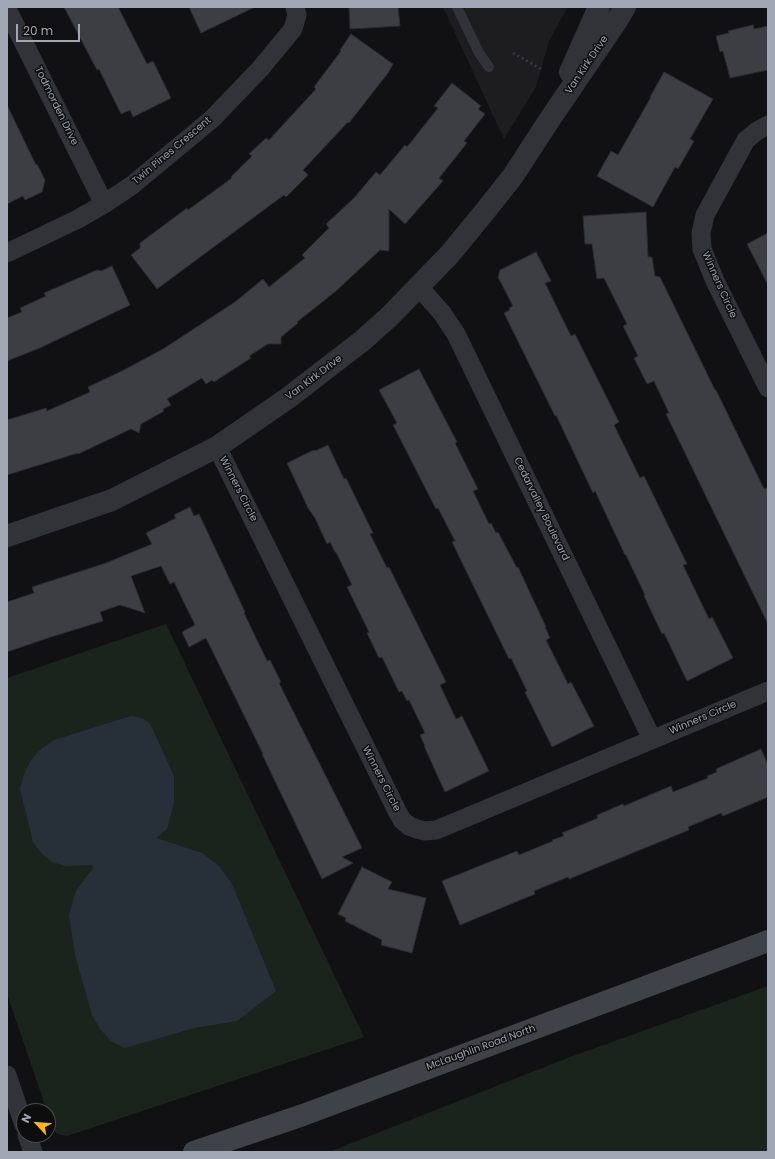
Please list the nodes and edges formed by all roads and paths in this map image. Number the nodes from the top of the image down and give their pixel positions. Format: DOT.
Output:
graph roads {
  1 [pos="295,7"];
  2 [pos="457,7"];
  3 [pos="599,7"];
  4 [pos="624,7"];
  5 [pos="7,8"];
  6 [pos="513,53"];
  7 [pos="489,67"];
  8 [pos="543,70"];
  9 [pos="548,122"];
  10 [pos="768,125"];
  11 [pos="104,204"];
  12 [pos="7,253"];
  13 [pos="419,287"];
  14 [pos="768,388"];
  15 [pos="217,447"];
  16 [pos="7,536"];
  17 [pos="768,691"];
  18 [pos="652,739"];
  19 [pos="768,941"];
  20 [pos="7,1075"];
  21 [pos="16,1103"];
  22 [pos="194,1152"];
  1 -- 11 [label="street, Twin Pines Crescent"];
  2 -- 7 [label="lane"];
  3 -- 9 [label="street, Van Kirk Drive"];
  4 -- 9 [label="street, Van Kirk Drive"];
  5 -- 11 [label="street, Todmorden Drive"];
  6 -- 8 [label="path"];
  9 -- 13 [label="street, Van Kirk Drive"];
  10 -- 14 [label="street, Winners Circle"];
  11 -- 12 [label="street, Twin Pines Crescent"];
  13 -- 15 [label="street, Van Kirk Drive"];
  13 -- 18 [label="street, Cedarvalley Boulevard"];
  15 -- 16 [label="street, Van Kirk Drive"];
  15 -- 18 [label="street, Winners Circle"];
  17 -- 18 [label="street, Winners Circle"];
  19 -- 22 [label="main road, McLaughlin Road North"];
  20 -- 21 [label="street"];
}
